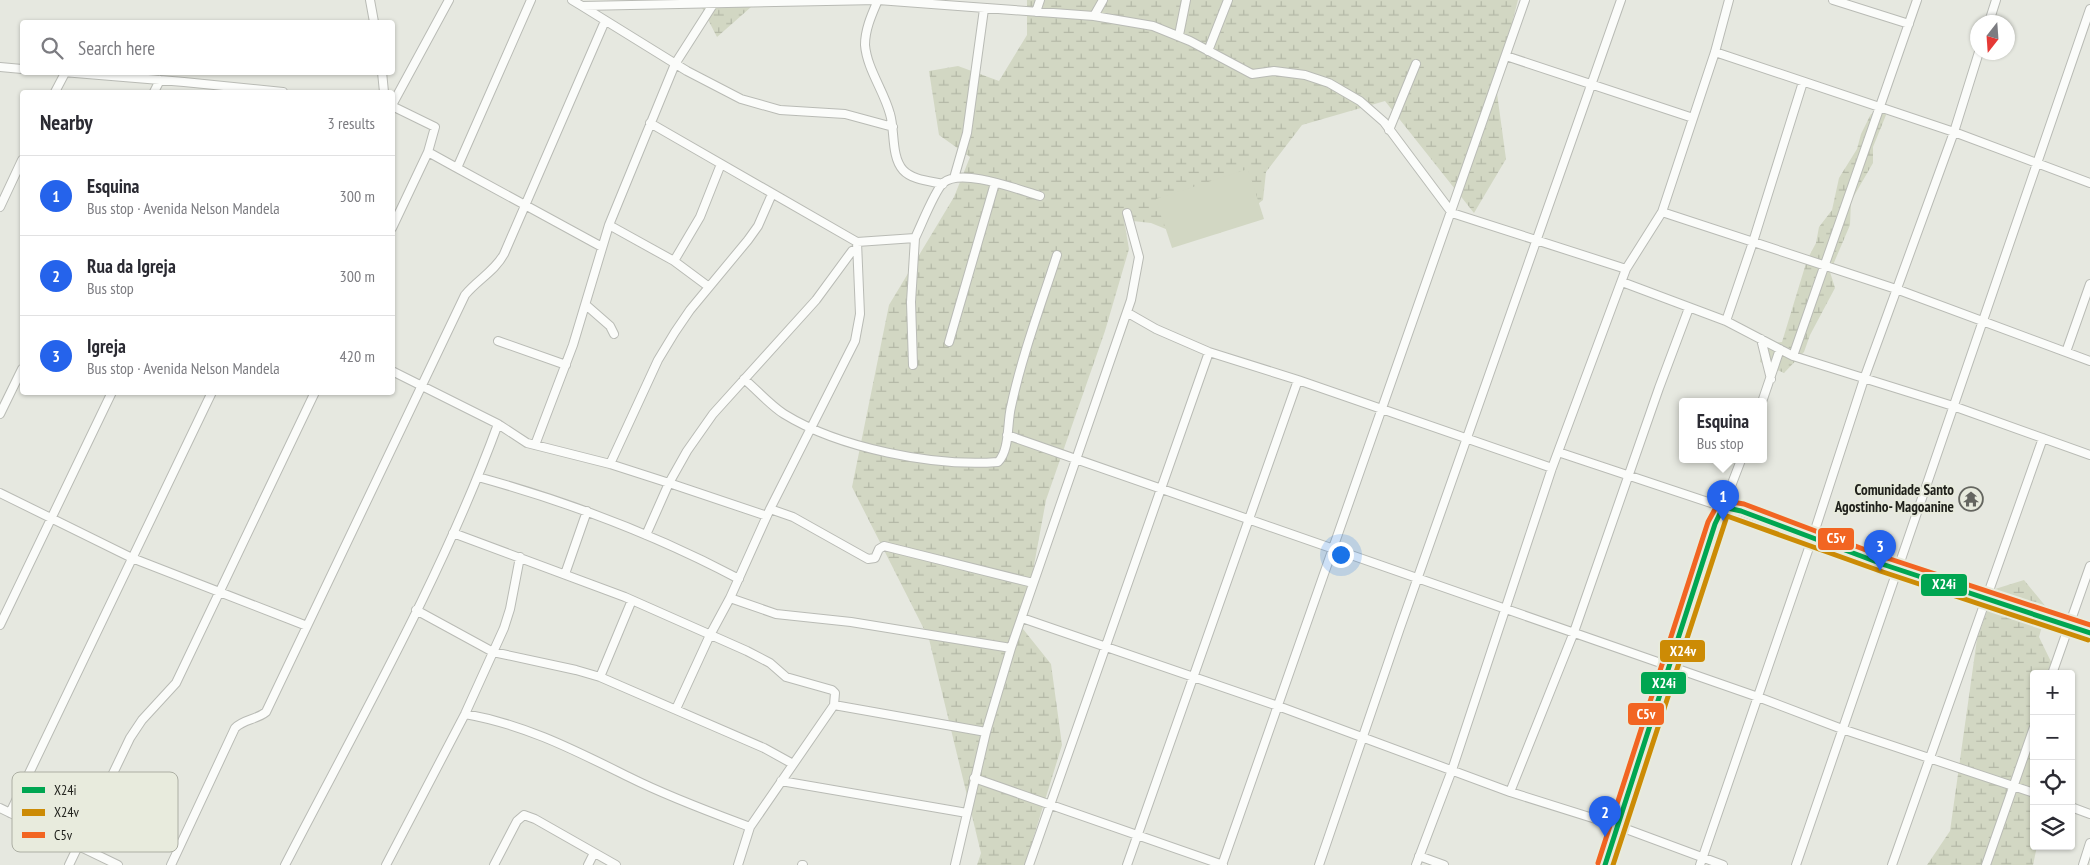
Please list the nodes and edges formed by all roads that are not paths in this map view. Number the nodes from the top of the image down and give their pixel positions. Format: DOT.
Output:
graph roads {
  1 [pos="370,0"];
  2 [pos="449,0"];
  3 [pos="531,0"];
  4 [pos="572,0"];
  5 [pos="878,0"];
  6 [pos="1040,0"];
  7 [pos="1103,0"];
  8 [pos="1186,0"];
  9 [pos="1228,0"];
  10 [pos="1525,0"];
  11 [pos="1621,0"];
  12 [pos="1729,0"];
  13 [pos="1832,0"];
  14 [pos="1917,0"];
  15 [pos="1996,0"];
  16 [pos="773,1"];
  17 [pos="710,2"];
  18 [pos="936,2"];
  19 [pos="582,6"];
  20 [pos="984,9"];
  21 [pos="2090,9"];
  22 [pos="1036,12"];
  23 [pos="1991,15"];
  24 [pos="1094,16"];
  25 [pos="374,20"];
  26 [pos="605,21"];
  27 [pos="1909,24"];
  28 [pos="1179,35"];
  29 [pos="1208,51"];
  30 [pos="1715,52"];
  31 [pos="1506,56"];
  32 [pos="1976,60"];
  33 [pos="675,64"];
  34 [pos="1416,64"];
  35 [pos="0,67"];
  36 [pos="20,69"];
  37 [pos="63,75"];
  38 [pos="91,75"];
  39 [pos="382,75"];
  40 [pos="160,80"];
  41 [pos="1803,82"];
  42 [pos="1591,85"];
  43 [pos="56,90"];
  44 [pos="155,90"];
  45 [pos="248,90"];
  46 [pos="384,90"];
  47 [pos="395,100"];
  48 [pos="395,108"];
  49 [pos="1880,109"];
  50 [pos="1693,118"];
  51 [pos="650,124"];
  52 [pos="893,127"];
  53 [pos="1389,130"];
  54 [pos="1954,132"];
  55 [pos="428,152"];
  56 [pos="2038,163"];
  57 [pos="20,164"];
  58 [pos="721,164"];
  59 [pos="457,168"];
  60 [pos="954,178"];
  61 [pos="995,183"];
  62 [pos="2090,183"];
  63 [pos="943,184"];
  64 [pos="772,194"];
  65 [pos="1040,196"];
  66 [pos="0,207"];
  67 [pos="526,207"];
  68 [pos="1662,212"];
  69 [pos="1127,213"];
  70 [pos="1452,213"];
  71 [pos="395,222"];
  72 [pos="609,224"];
  73 [pos="914,238"];
  74 [pos="1537,242"];
  75 [pos="1753,242"];
  76 [pos="857,246"];
  77 [pos="602,247"];
  78 [pos="1057,255"];
  79 [pos="674,262"];
  80 [pos="1825,266"];
  81 [pos="1626,269"];
  82 [pos="1622,282"];
  83 [pos="2090,284"];
  84 [pos="709,287"];
  85 [pos="1896,288"];
  86 [pos="586,305"];
  87 [pos="1689,308"];
  88 [pos="1128,312"];
  89 [pos="1984,320"];
  90 [pos="1726,321"];
  91 [pos="614,334"];
  92 [pos="1760,338"];
  93 [pos="498,342"];
  94 [pos="949,342"];
  95 [pos="1780,349"];
  96 [pos="1209,352"];
  97 [pos="2066,352"];
  98 [pos="1793,356"];
  99 [pos="2090,361"];
  100 [pos="566,365"];
  101 [pos="913,365"];
  102 [pos="395,372"];
  103 [pos="20,373"];
  104 [pos="744,379"];
  105 [pos="1771,379"];
  106 [pos="1864,379"];
  107 [pos="1298,380"];
  108 [pos="421,385"];
  109 [pos="111,395"];
  110 [pos="211,395"];
  111 [pos="314,395"];
  112 [pos="1764,398"];
  113 [pos="1953,406"];
  114 [pos="1382,409"];
  115 [pos="0,414"];
  116 [pos="498,424"];
  117 [pos="812,429"];
  118 [pos="1007,435"];
  119 [pos="2043,438"];
  120 [pos="1468,439"];
  121 [pos="535,445"];
  122 [pos="1558,452"];
  123 [pos="2090,455"];
  124 [pos="1076,461"];
  125 [pos="1740,463"];
  126 [pos="610,464"];
  127 [pos="1552,468"];
  128 [pos="1629,475"];
  129 [pos="478,478"];
  130 [pos="670,483"];
  131 [pos="1161,489"];
  132 [pos="0,493"];
  133 [pos="1724,507"];
  134 [pos="587,511"];
  135 [pos="768,512"];
  136 [pos="51,520"];
  137 [pos="1249,521"];
  138 [pos="453,533"];
  139 [pos="646,534"];
  140 [pos="1812,539"];
  141 [pos="1332,550"];
  142 [pos="520,557"];
  143 [pos="132,558"];
  144 [pos="2090,566"];
  145 [pos="1897,569"];
  146 [pos="565,574"];
  147 [pos="1417,578"];
  148 [pos="739,579"];
  149 [pos="1033,583"];
  150 [pos="219,590"];
  151 [pos="1985,597"];
  152 [pos="730,598"];
  153 [pos="632,600"];
  154 [pos="1504,608"];
  155 [pos="416,610"];
  156 [pos="1022,618"];
  157 [pos="0,626"];
  158 [pos="307,626"];
  159 [pos="2069,626"];
  160 [pos="1574,632"];
  161 [pos="2090,633"];
  162 [pos="710,635"];
  163 [pos="1107,647"];
  164 [pos="1011,648"];
  165 [pos="493,652"];
  166 [pos="1669,668"];
  167 [pos="2053,670"];
  168 [pos="600,677"];
  169 [pos="1192,678"];
  170 [pos="1758,697"];
  171 [pos="834,705"];
  172 [pos="1278,706"];
  173 [pos="676,709"];
  174 [pos="465,714"];
  175 [pos="1842,729"];
  176 [pos="986,732"];
  177 [pos="1363,737"];
  178 [pos="2030,738"];
  179 [pos="1930,758"];
  180 [pos="793,764"];
  181 [pos="1452,770"];
  182 [pos="30,772"];
  183 [pos="114,772"];
  184 [pos="974,778"];
  185 [pos="781,781"];
  186 [pos="2013,786"];
  187 [pos="1510,792"];
  188 [pos="2030,792"];
  189 [pos="1051,804"];
  190 [pos="0,808"];
  191 [pos="2075,808"];
  192 [pos="12,809"];
  193 [pos="10,813"];
  194 [pos="967,813"];
  195 [pos="2090,814"];
  196 [pos="1618,826"];
  197 [pos="750,827"];
  198 [pos="1137,836"];
  199 [pos="2090,843"];
  200 [pos="178,850"];
  201 [pos="75,852"];
  202 [pos="91,852"];
  203 [pos="177,852"];
  204 [pos="594,853"];
  205 [pos="1419,856"];
  206 [pos="1701,862"];
  207 [pos="70,865"];
  208 [pos="118,865"];
  209 [pos="171,865"];
  210 [pos="286,865"];
  211 [pos="386,865"];
  212 [pos="494,865"];
  213 [pos="588,865"];
  214 [pos="616,865"];
  215 [pos="738,865"];
  216 [pos="954,865"];
  217 [pos="1029,865"];
  218 [pos="1127,865"];
  219 [pos="1222,865"];
  220 [pos="1319,865"];
  221 [pos="1416,865"];
  222 [pos="1444,865"];
  223 [pos="1605,865"];
  224 [pos="1724,865"];
  225 [pos="1796,865"];
  226 [pos="1892,865"];
  227 [pos="1986,865"];
  228 [pos="2082,865"];
  1 -- 25 [label="street"];
  2 -- 47 [label="street"];
  3 -- 59 [label="street"];
  4 -- 19 [label="street"];
  5 -- 16 [label="street"];
  5 -- 18 [label="street"];
  5 -- 52 [label="street"];
  6 -- 22 [label="street"];
  7 -- 24 [label="street"];
  8 -- 28 [label="street"];
  9 -- 29 [label="street"];
  10 -- 31 [label="street"];
  11 -- 42 [label="street"];
  12 -- 30 [label="street"];
  13 -- 27 [label="street"];
  14 -- 27 [label="street"];
  15 -- 23 [label="street"];
  16 -- 17 [label="street"];
  17 -- 19 [label="street"];
  17 -- 33 [label="street"];
  18 -- 20 [label="street"];
  19 -- 26 [label="street"];
  20 -- 22 [label="street"];
  20 -- 60 [label="street"];
  21 -- 56 [label="street"];
  22 -- 24 [label="street"];
  24 -- 28 [label="street"];
  26 -- 33 [label="street"];
  26 -- 67 [label="street"];
  27 -- 49 [label="street"];
  28 -- 29 [label="street"];
  29 -- 53 [label="street"];
  30 -- 41 [label="street"];
  30 -- 50 [label="street"];
  31 -- 42 [label="street"];
  31 -- 70 [label="street"];
  32 -- 54 [label="street"];
  33 -- 51 [label="street"];
  33 -- 52 [label="street"];
  34 -- 53 [label="street"];
  35 -- 36 [label="street"];
  37 -- 43 [label="street"];
  38 -- 40 [label="street"];
  39 -- 46 [label="street"];
  40 -- 44 [label="street"];
  40 -- 45 [label="street"];
  41 -- 49 [label="street"];
  41 -- 75 [label="street"];
  42 -- 50 [label="street"];
  42 -- 74 [label="street"];
  48 -- 55 [label="street"];
  49 -- 54 [label="street"];
  49 -- 80 [label="street"];
  50 -- 68 [label="street"];
  51 -- 58 [label="street"];
  51 -- 72 [label="street"];
  52 -- 63 [label="street"];
  53 -- 70 [label="street"];
  54 -- 56 [label="street"];
  54 -- 85 [label="street"];
  55 -- 59 [label="street"];
  55 -- 71 [label="street"];
  56 -- 62 [label="street"];
  56 -- 89 [label="street"];
  57 -- 66 [label="street"];
  58 -- 64 [label="street"];
  58 -- 79 [label="street"];
  59 -- 67 [label="street"];
  60 -- 61 [label="street"];
  60 -- 63 [label="street"];
  61 -- 65 [label="street"];
  61 -- 94 [label="street"];
  63 -- 73 [label="street"];
  64 -- 76 [label="street"];
  64 -- 84 [label="street"];
  67 -- 77 [label="street"];
  67 -- 108 [label="street"];
  68 -- 75 [label="street"];
  68 -- 81 [label="street"];
  69 -- 88 [label="street"];
  70 -- 74 [label="street"];
  70 -- 114 [label="street"];
  72 -- 77 [label="street"];
  72 -- 79 [label="street"];
  73 -- 76 [label="street"];
  73 -- 101 [label="street"];
  74 -- 81 [label="street"];
  74 -- 120 [label="street"];
  75 -- 80 [label="street"];
  75 -- 90 [label="street"];
  76 -- 104 [label="street"];
  76 -- 117 [label="street"];
  77 -- 86 [label="street"];
  78 -- 118 [label="street"];
  79 -- 84 [label="street"];
  80 -- 85 [label="street"];
  80 -- 98 [label="street"];
  81 -- 82 [label="street"];
  82 -- 87 [label="street"];
  82 -- 122 [label="street"];
  83 -- 97 [label="street"];
  84 -- 126 [label="street"];
  85 -- 89 [label="street"];
  85 -- 106 [label="street"];
  86 -- 91 [label="street"];
  86 -- 100 [label="street"];
  87 -- 90 [label="street"];
  87 -- 128 [label="street"];
  88 -- 96 [label="street"];
  88 -- 124 [label="street"];
  89 -- 97 [label="street"];
  89 -- 113 [label="street"];
  90 -- 92 [label="street"];
  92 -- 95 [label="street"];
  92 -- 105 [label="street"];
  93 -- 100 [label="street"];
  95 -- 98 [label="street"];
  95 -- 105 [label="street"];
  96 -- 107 [label="street"];
  96 -- 131 [label="street"];
  97 -- 99 [label="street"];
  98 -- 106 [label="street"];
  100 -- 121 [label="street"];
  102 -- 108 [label="street"];
  103 -- 115 [label="street"];
  104 -- 117 [label="street"];
  104 -- 130 [label="street"];
  105 -- 112 [label="street"];
  106 -- 113 [label="street"];
  106 -- 140 [label="street"];
  107 -- 114 [label="street"];
  107 -- 137 [label="street"];
  108 -- 116 [label="street"];
  108 -- 158 [label="street"];
  109 -- 136 [label="street"];
  110 -- 143 [label="street"];
  111 -- 150 [label="street"];
  113 -- 119 [label="street"];
  113 -- 145 [label="street"];
  114 -- 120 [label="street"];
  114 -- 141 [label="street"];
  116 -- 121 [label="street"];
  116 -- 129 [label="street"];
  117 -- 118 [label="street"];
  117 -- 135 [label="street"];
  118 -- 124 [label="street"];
  119 -- 123 [label="street"];
  119 -- 151 [label="street"];
  120 -- 127 [label="street"];
  120 -- 147 [label="street"];
  121 -- 126 [label="street"];
  122 -- 127 [label="street"];
  122 -- 128 [label="street"];
  124 -- 131 [label="street"];
  124 -- 149 [label="street"];
  125 -- 133 [label="street"];
  126 -- 130 [label="street"];
  127 -- 154 [label="street"];
  128 -- 133 [label="street"];
  128 -- 160 [label="street"];
  129 -- 134 [label="street"];
  129 -- 138 [label="street"];
  130 -- 135 [label="street"];
  130 -- 139 [label="street"];
  131 -- 137 [label="street"];
  131 -- 163 [label="street"];
  132 -- 136 [label="street"];
  133 -- 140 [label="street"];
  133 -- 166 [label="street"];
  134 -- 139 [label="street"];
  134 -- 146 [label="street"];
  135 -- 148 [label="street"];
  135 -- 149 [label="street"];
  136 -- 143 [label="street"];
  136 -- 157 [label="street"];
  137 -- 141 [label="street"];
  137 -- 169 [label="street"];
  138 -- 142 [label="street"];
  138 -- 155 [label="street"];
  139 -- 148 [label="street"];
  140 -- 145 [label="street"];
  140 -- 170 [label="street"];
  141 -- 147 [label="street"];
  141 -- 172 [label="street"];
  142 -- 146 [label="street"];
  142 -- 165 [label="street"];
  143 -- 150 [label="street"];
  143 -- 182 [label="street"];
  144 -- 159 [label="street"];
  145 -- 151 [label="street"];
  145 -- 175 [label="street"];
  146 -- 153 [label="street"];
  147 -- 154 [label="street"];
  147 -- 177 [label="street"];
  148 -- 152 [label="street"];
  149 -- 156 [label="street"];
  150 -- 158 [label="street"];
  150 -- 183 [label="street"];
  151 -- 159 [label="street"];
  151 -- 179 [label="street"];
  152 -- 162 [label="street"];
  152 -- 164 [label="street"];
  153 -- 162 [label="street"];
  153 -- 168 [label="street"];
  154 -- 160 [label="street"];
  154 -- 181 [label="street"];
  155 -- 165 [label="street"];
  155 -- 210 [label="street"];
  156 -- 163 [label="street"];
  156 -- 164 [label="street"];
  158 -- 200 [label="street"];
  159 -- 161 [label="street"];
  159 -- 167 [label="street"];
  160 -- 166 [label="street"];
  160 -- 187 [label="street"];
  162 -- 171 [label="street"];
  162 -- 173 [label="street"];
  163 -- 169 [label="street"];
  163 -- 189 [label="street"];
  164 -- 176 [label="street"];
  165 -- 168 [label="street"];
  165 -- 174 [label="street"];
  166 -- 170 [label="street"];
  166 -- 196 [label="street"];
  168 -- 173 [label="street"];
  169 -- 172 [label="street"];
  169 -- 198 [label="street"];
  170 -- 175 [label="street"];
  170 -- 206 [label="street"];
  171 -- 176 [label="street"];
  171 -- 180 [label="street"];
  172 -- 177 [label="street"];
  172 -- 219 [label="street"];
  173 -- 180 [label="street"];
  174 -- 197 [label="street"];
  174 -- 211 [label="street"];
  175 -- 179 [label="street"];
  175 -- 225 [label="street"];
  176 -- 184 [label="street"];
  177 -- 181 [label="street"];
  177 -- 220 [label="street"];
  178 -- 186 [label="street"];
  179 -- 186 [label="street"];
  179 -- 226 [label="street"];
  180 -- 185 [label="street"];
  181 -- 187 [label="street"];
  181 -- 205 [label="street"];
  184 -- 189 [label="street"];
  184 -- 194 [label="street"];
  185 -- 194 [label="street"];
  185 -- 197 [label="street"];
  186 -- 188 [label="street"];
  186 -- 227 [label="street"];
  187 -- 196 [label="street"];
  189 -- 198 [label="street"];
  189 -- 217 [label="street"];
  190 -- 193 [label="street"];
  191 -- 195 [label="street"];
  192 -- 193 [label="street"];
  194 -- 216 [label="street"];
  196 -- 206 [label="street"];
  196 -- 223 [label="street"];
  197 -- 215 [label="street"];
  198 -- 218 [label="street"];
  198 -- 219 [label="street"];
  199 -- 228 [label="street"];
  201 -- 207 [label="street"];
  202 -- 208 [label="street"];
  203 -- 209 [label="street"];
  204 -- 212 [label="street"];
  204 -- 213 [label="street"];
  204 -- 214 [label="street"];
  205 -- 221 [label="street"];
  205 -- 222 [label="street"];
  206 -- 224 [label="street"];
}
